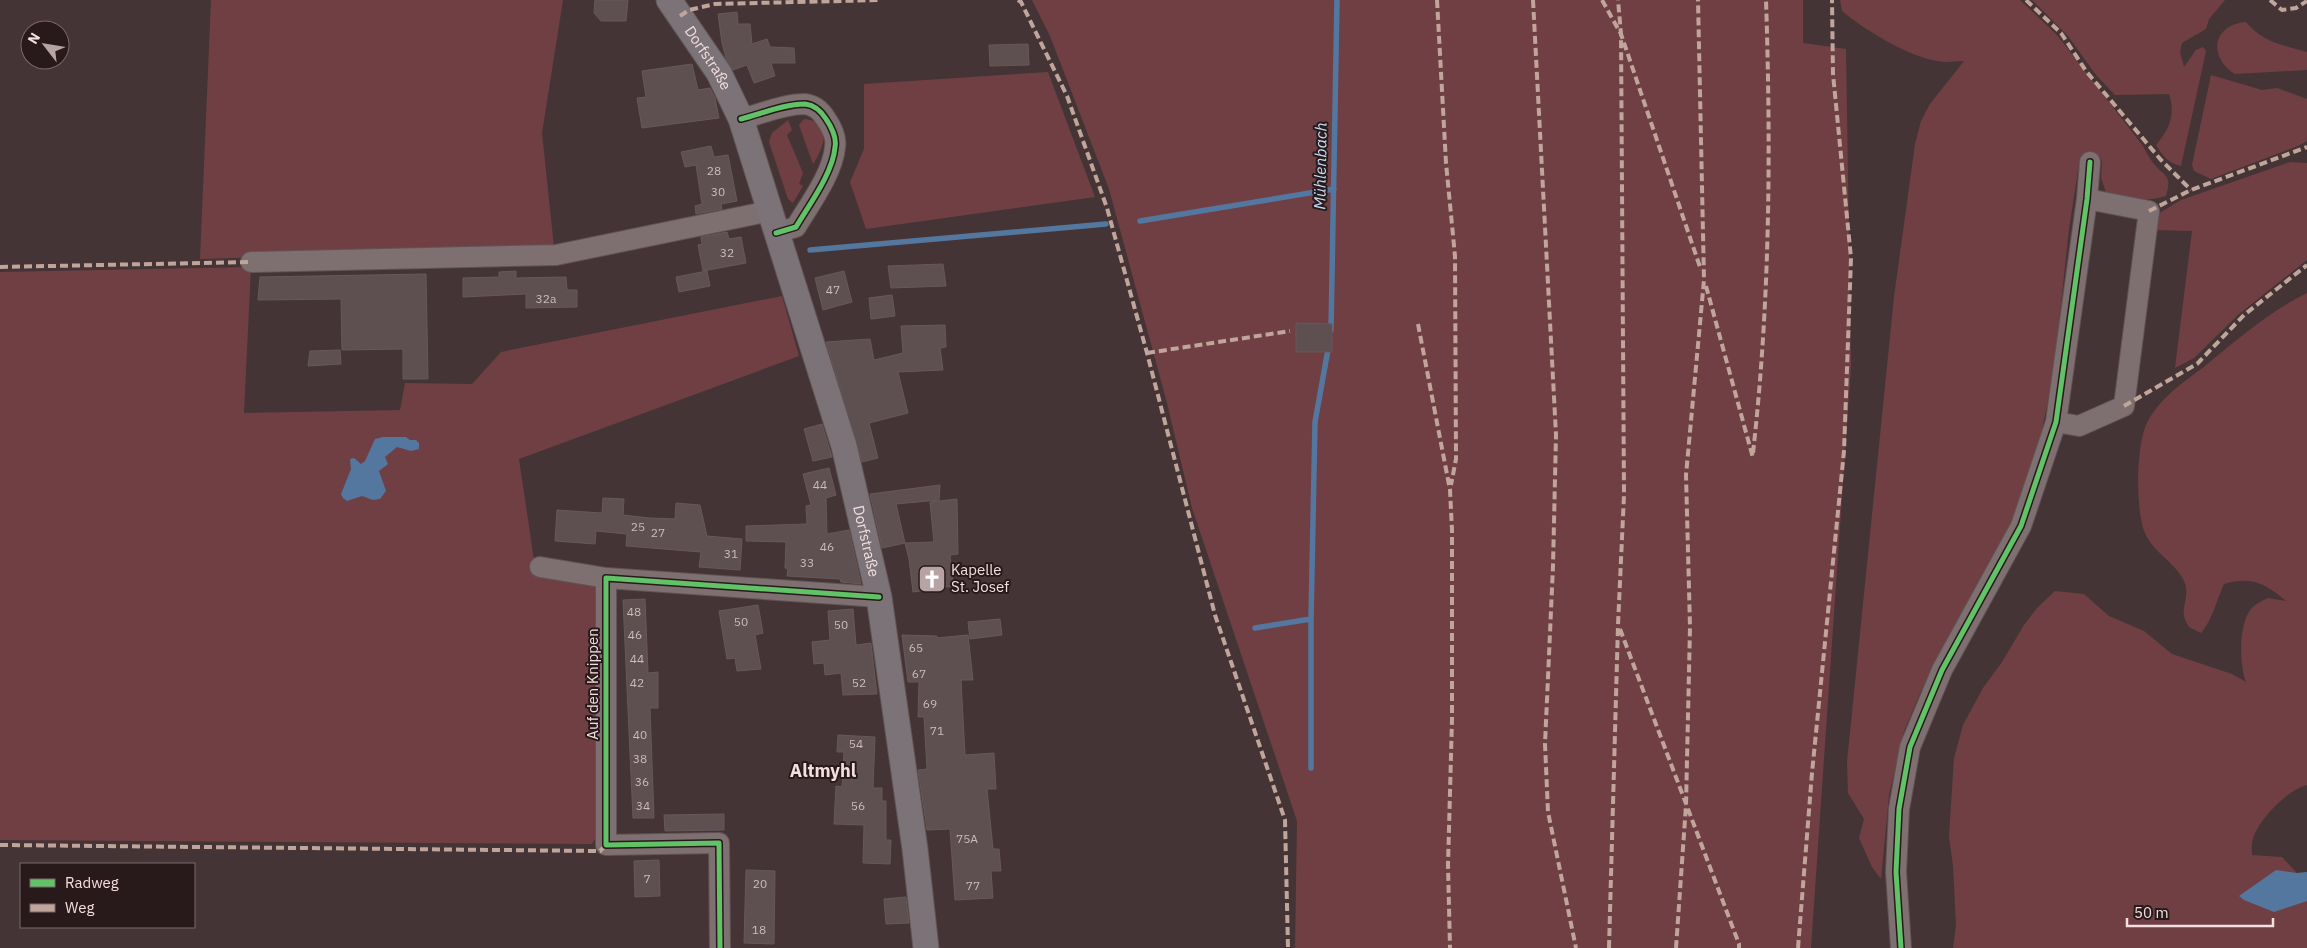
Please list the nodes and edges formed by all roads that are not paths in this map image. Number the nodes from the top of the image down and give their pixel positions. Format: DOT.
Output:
graph roads {
  1 [pos="669,0"];
  2 [pos="741,119"];
  3 [pos="2090,162"];
  4 [pos="2087,199"];
  5 [pos="773,222"];
  6 [pos="251,262"];
  7 [pos="2056,422"];
  8 [pos="540,567"];
  9 [pos="606,578"];
  10 [pos="879,597"];
  11 [pos="720,948"];
  12 [pos="926,948"];
  13 [pos="1901,948"];
  1 -- 2 [label="main road, Dorfstraße"];
  2 -- 5 [label="main road, Dorfstraße"];
  2 -- 5 [label="street"];
  3 -- 4 [label="street"];
  4 -- 7 [label="street"];
  4 -- 7 [label="street"];
  5 -- 6 [label="street"];
  5 -- 10 [label="main road, Dorfstraße"];
  7 -- 13 [label="street"];
  8 -- 9 [label="street"];
  9 -- 10 [label="street"];
  9 -- 11 [label="street, Auf den Knippen"];
  10 -- 12 [label="main road, Dorfstraße"];
}
